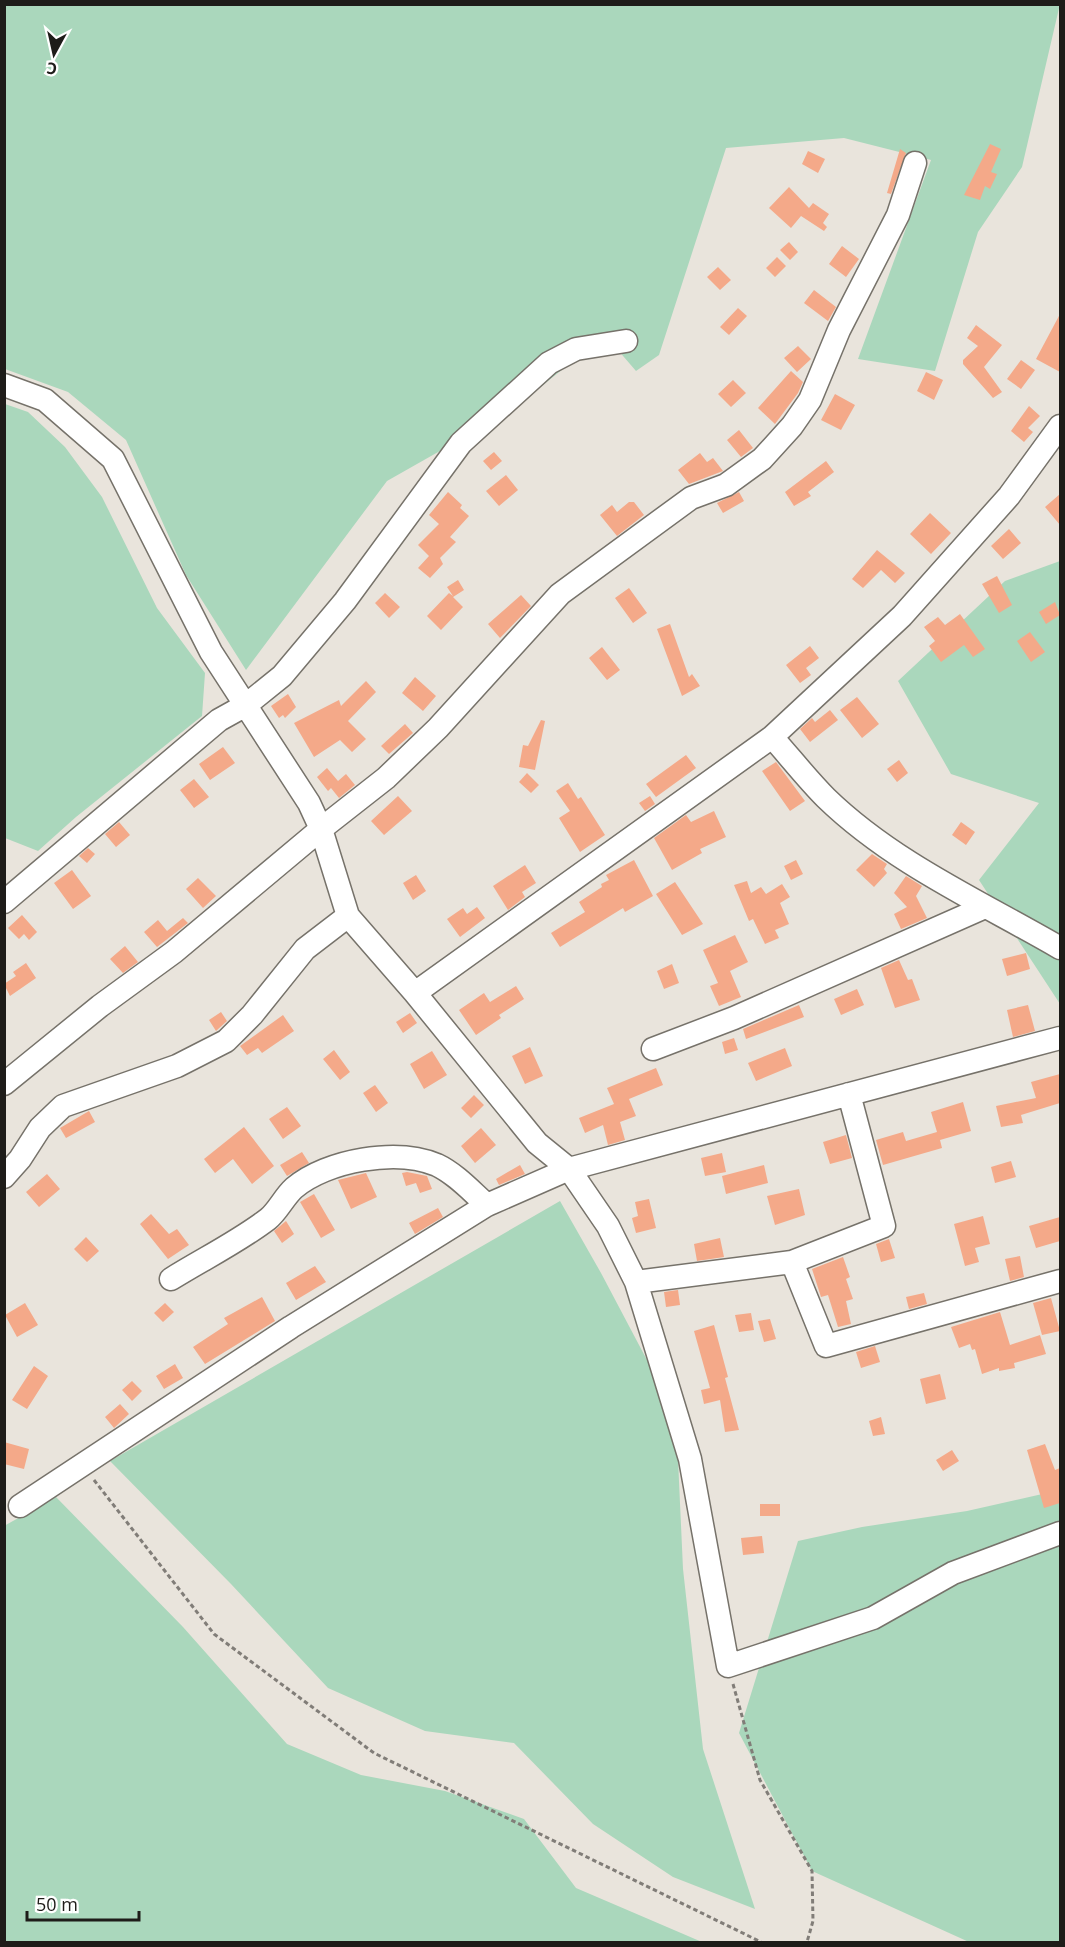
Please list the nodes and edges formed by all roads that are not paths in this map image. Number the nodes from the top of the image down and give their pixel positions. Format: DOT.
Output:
graph roads {
  1 [pos="915,163"];
  2 [pos="626,341"];
  3 [pos="4,385"];
  4 [pos="1060,426"];
  5 [pos="246,705"];
  6 [pos="772,736"];
  7 [pos="321,829"];
  8 [pos="4,902"];
  9 [pos="985,907"];
  10 [pos="348,916"];
  11 [pos="1060,948"];
  12 [pos="415,993"];
  13 [pos="1060,1038"];
  14 [pos="653,1049"];
  15 [pos="4,1084"];
  16 [pos="849,1094"];
  17 [pos="569,1169"];
  18 [pos="4,1177"];
  19 [pos="487,1205"];
  20 [pos="792,1262"];
  21 [pos="171,1279"];
  22 [pos="1060,1281"];
  23 [pos="636,1282"];
  24 [pos="20,1506"];
  25 [pos="1060,1533"];
  1 -- 7 [label="street"];
  2 -- 5 [label="street"];
  3 -- 5 [label="street"];
  4 -- 6 [label="street"];
  5 -- 7 [label="street"];
  5 -- 8 [label="street"];
  6 -- 9 [label="street"];
  6 -- 12 [label="street"];
  7 -- 10 [label="street"];
  7 -- 15 [label="street"];
  9 -- 11 [label="street"];
  9 -- 14 [label="street"];
  10 -- 12 [label="street"];
  10 -- 18 [label="street"];
  12 -- 17 [label="street"];
  13 -- 16 [label="street"];
  16 -- 17 [label="street"];
  16 -- 20 [label="street"];
  17 -- 19 [label="street"];
  17 -- 23 [label="street"];
  19 -- 21 [label="street"];
  19 -- 24 [label="street"];
  20 -- 22 [label="street"];
  20 -- 23 [label="street"];
  23 -- 25 [label="street"];
}
